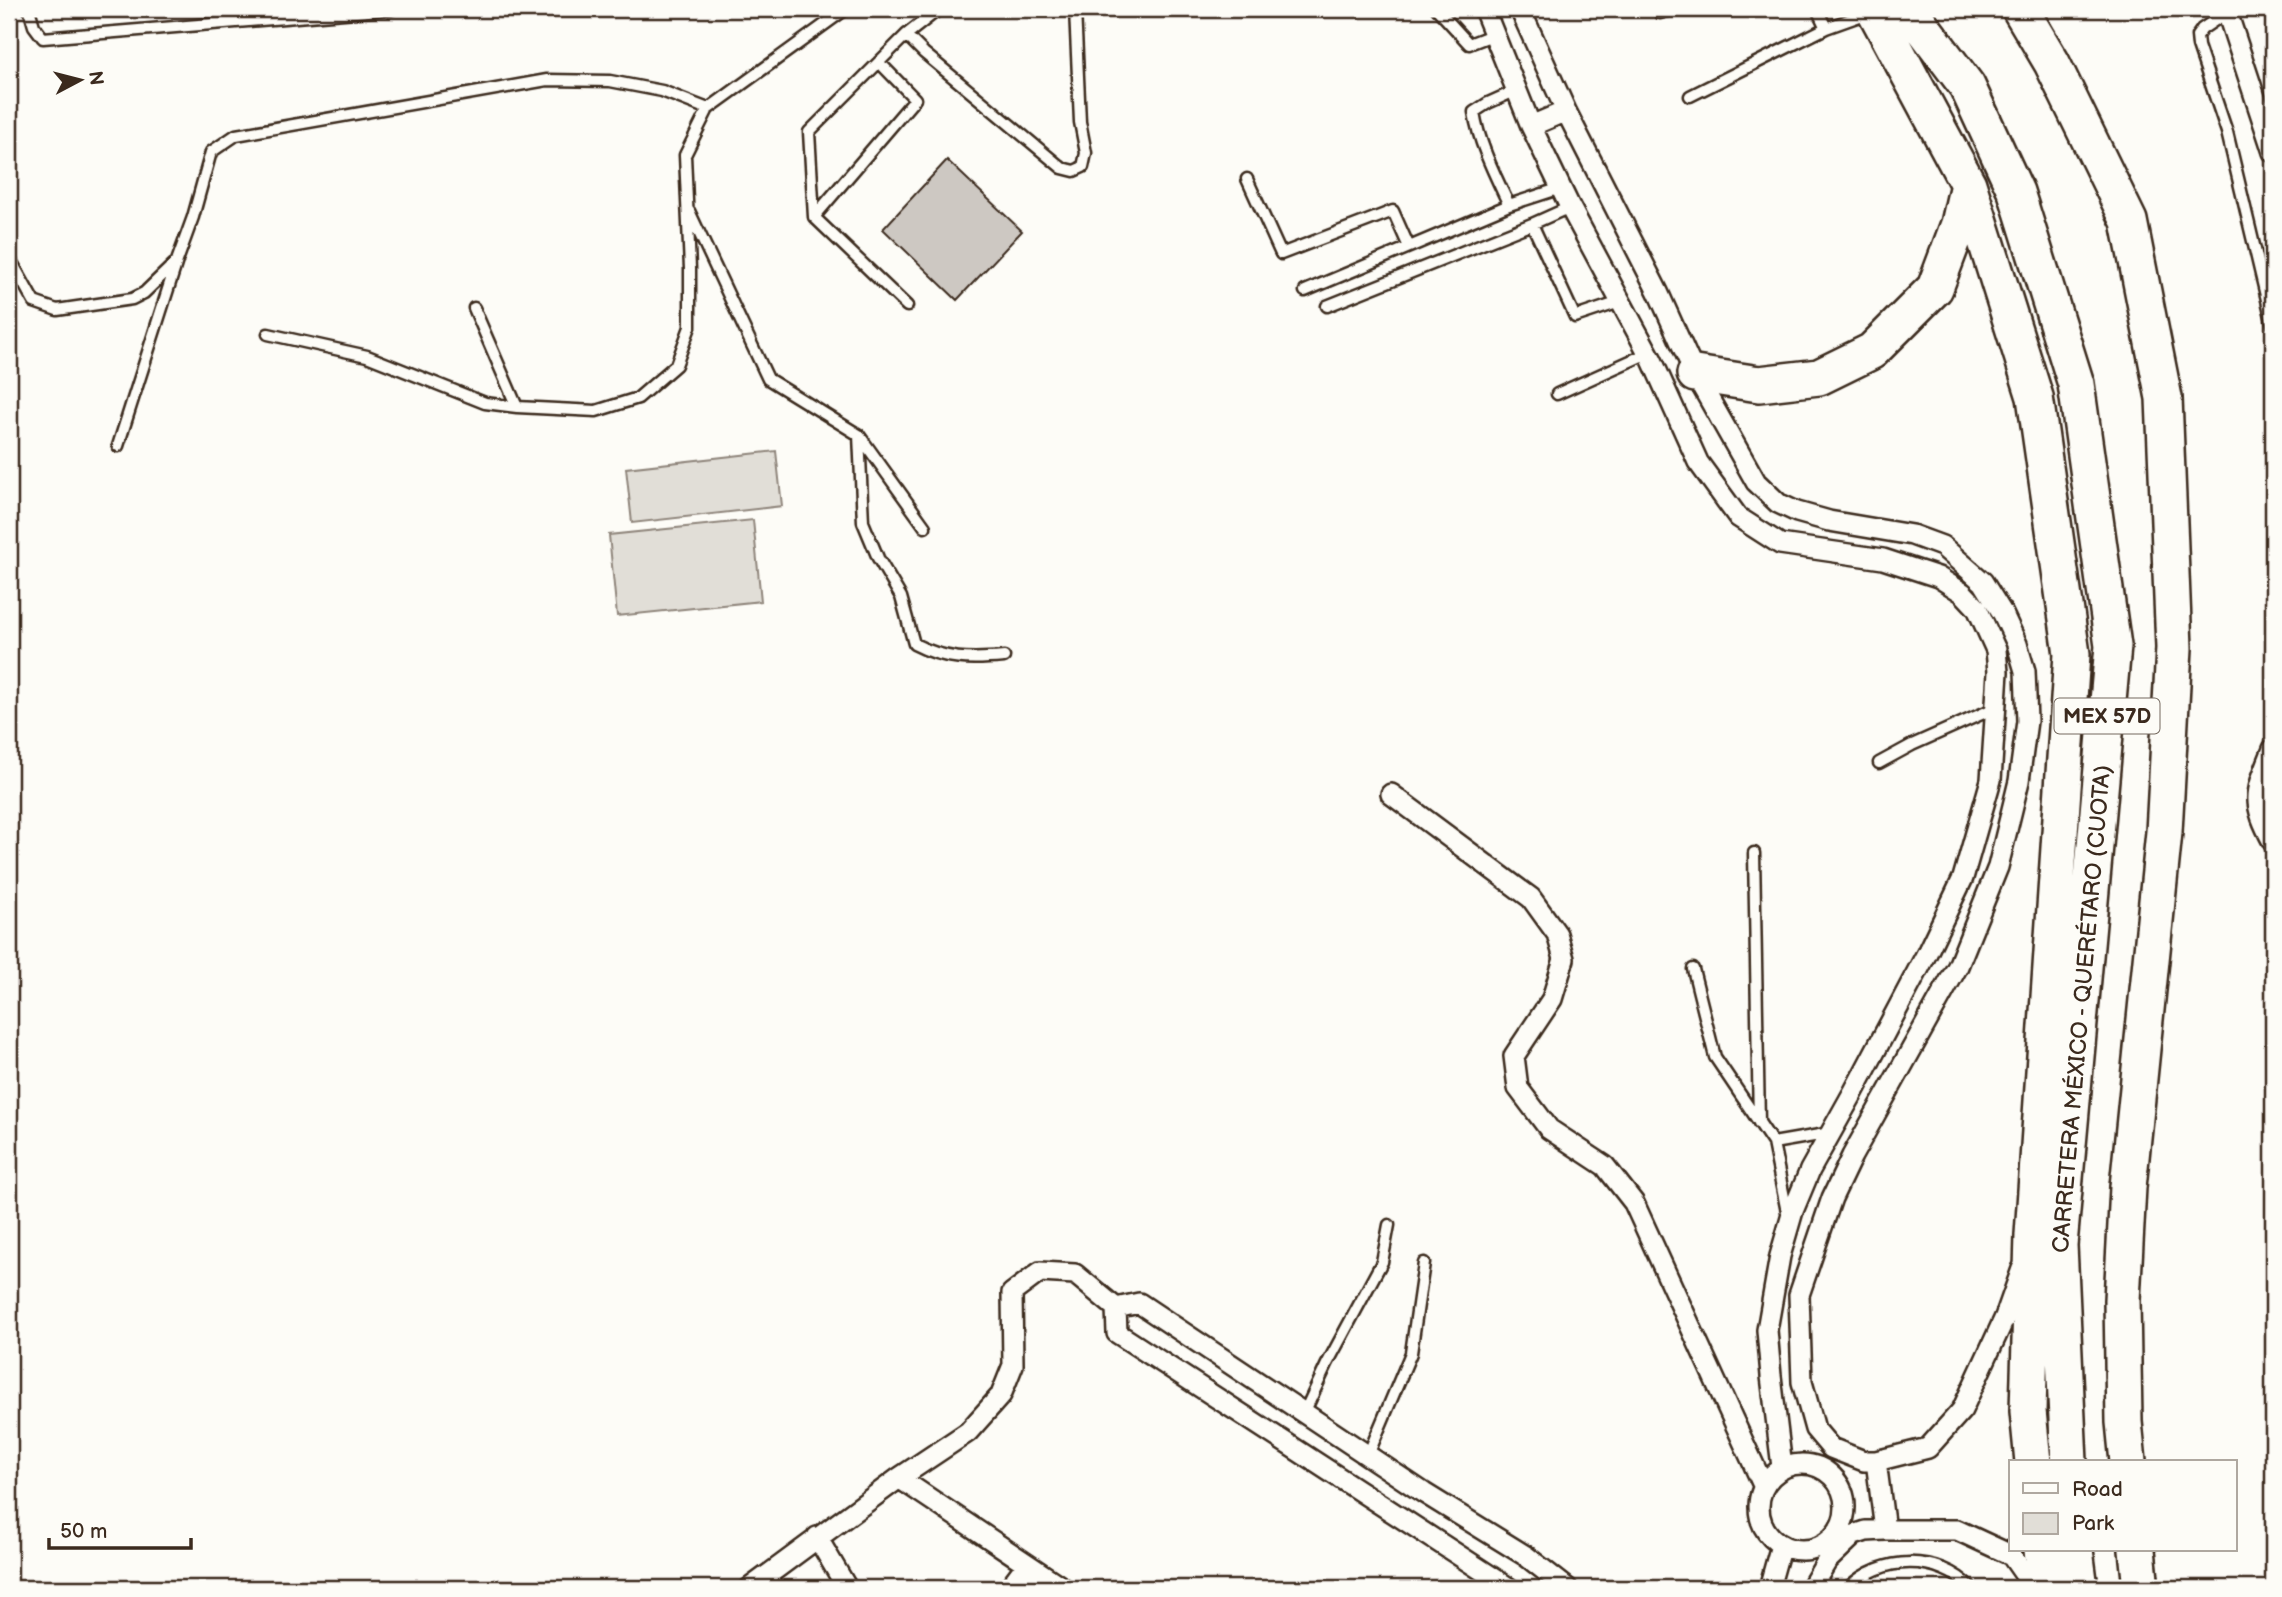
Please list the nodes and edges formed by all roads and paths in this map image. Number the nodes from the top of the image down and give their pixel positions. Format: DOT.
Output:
graph roads {
  1 [pos="29,9"];
  2 [pos="392,9"];
  3 [pos="846,9"];
  4 [pos="939,9"];
  5 [pos="1075,9"];
  6 [pos="1437,9"];
  7 [pos="1485,9"];
  8 [pos="1520,9"];
  9 [pos="1657,9"];
  10 [pos="1676,9"];
  11 [pos="1817,9"];
  12 [pos="1909,9"];
  13 [pos="2020,9"];
  14 [pos="2029,9"];
  15 [pos="1874,10"];
  16 [pos="2227,10"];
  17 [pos="1826,28"];
  18 [pos="1494,34"];
  19 [pos="906,35"];
  20 [pos="879,62"];
  21 [pos="2052,63"];
  22 [pos="1517,90"];
  23 [pos="1690,96"];
  24 [pos="708,109"];
  25 [pos="1566,111"];
  26 [pos="1531,126"];
  27 [pos="2273,152"];
  28 [pos="1247,179"];
  29 [pos="1968,184"];
  30 [pos="1561,188"];
  31 [pos="1508,205"];
  32 [pos="687,206"];
  33 [pos="1570,207"];
  34 [pos="814,217"];
  35 [pos="1532,223"];
  36 [pos="1409,247"];
  37 [pos="9,257"];
  38 [pos="177,261"];
  39 [pos="1305,291"];
  40 [pos="1620,302"];
  41 [pos="907,306"];
  42 [pos="1327,306"];
  43 [pos="474,308"];
  44 [pos="2273,325"];
  45 [pos="268,334"];
  46 [pos="1648,353"];
  47 [pos="1695,374"];
  48 [pos="1558,394"];
  49 [pos="517,407"];
  50 [pos="859,435"];
  51 [pos="118,446"];
  52 [pos="925,527"];
  53 [pos="1004,657"];
  54 [pos="1996,708"];
  55 [pos="2273,749"];
  56 [pos="1879,764"];
  57 [pos="1991,780"];
  58 [pos="2019,781"];
  59 [pos="1391,794"];
  60 [pos="2273,842"];
  61 [pos="1754,853"];
  62 [pos="1693,970"];
  63 [pos="1853,1093"];
  64 [pos="1877,1114"];
  65 [pos="1759,1124"];
  66 [pos="1831,1133"];
  67 [pos="1773,1143"];
  68 [pos="1790,1223"];
  69 [pos="1390,1225"];
  70 [pos="2033,1235"];
  71 [pos="1423,1263"];
  72 [pos="1116,1308"];
  73 [pos="1304,1413"];
  74 [pos="1831,1448"];
  75 [pos="1368,1455"];
  76 [pos="1853,1459"];
  77 [pos="2033,1460"];
  78 [pos="2069,1460"];
  79 [pos="2129,1460"];
  80 [pos="1876,1461"];
  81 [pos="1812,1464"];
  82 [pos="1782,1467"];
  83 [pos="899,1478"];
  84 [pos="1763,1485"];
  85 [pos="1424,1493"];
  86 [pos="1844,1494"];
  87 [pos="1407,1521"];
  88 [pos="1885,1530"];
  89 [pos="1847,1533"];
  90 [pos="817,1538"];
  91 [pos="1781,1545"];
  92 [pos="2042,1552"];
  93 [pos="2075,1552"];
  94 [pos="2137,1552"];
  95 [pos="1825,1553"];
  96 [pos="1027,1564"];
  97 [pos="750,1588"];
  98 [pos="846,1588"];
  99 [pos="1009,1588"];
  100 [pos="1063,1588"];
  101 [pos="1509,1588"];
  102 [pos="1567,1588"];
  103 [pos="1769,1588"];
  104 [pos="1811,1588"];
  105 [pos="1848,1588"];
  106 [pos="1971,1588"];
  107 [pos="2034,1588"];
  108 [pos="2046,1588"];
  109 [pos="2080,1588"];
  110 [pos="2141,1588"];
  1 -- 2 [label="lane"];
  3 -- 24 [label="lane"];
  4 -- 19 [label="lane"];
  5 -- 19 [label="lane"];
  6 -- 18 [label="lane"];
  7 -- 18 [label="street"];
  8 -- 25 [label="street"];
  9 -- 10 [label="lane"];
  11 -- 17 [label="lane"];
  12 -- 78 [label="highway, CARRETERA MÉXICO - QUERÉTARO (CUOTA) / MEX 57D"];
  13 -- 21 [label="highway, MEX 57D"];
  14 -- 21 [label="highway"];
  15 -- 17 [label="lane"];
  15 -- 29 [label="highway"];
  16 -- 27 [label="street"];
  16 -- 44 [label="lane"];
  17 -- 23 [label="lane"];
  18 -- 22 [label="street"];
  19 -- 20 [label="lane"];
  20 -- 34 [label="lane"];
  20 -- 34 [label="lane"];
  21 -- 79 [label="highway, MEX 57D"];
  22 -- 26 [label="street"];
  22 -- 31 [label="lane"];
  24 -- 32 [label="lane"];
  24 -- 38 [label="lane"];
  25 -- 26 [label="street"];
  25 -- 47 [label="street"];
  26 -- 30 [label="street"];
  28 -- 36 [label="lane"];
  29 -- 47 [label="highway"];
  29 -- 70 [label="highway"];
  30 -- 31 [label="lane"];
  30 -- 33 [label="street"];
  31 -- 36 [label="lane"];
  32 -- 49 [label="lane"];
  32 -- 50 [label="lane"];
  33 -- 35 [label="lane"];
  33 -- 40 [label="street"];
  34 -- 41 [label="lane"];
  35 -- 40 [label="lane"];
  35 -- 42 [label="lane"];
  36 -- 39 [label="lane"];
  37 -- 38 [label="lane"];
  38 -- 51 [label="lane"];
  40 -- 46 [label="street"];
  43 -- 49 [label="lane"];
  45 -- 49 [label="lane"];
  46 -- 48 [label="lane"];
  46 -- 54 [label="street"];
  47 -- 58 [label="street"];
  50 -- 52 [label="lane"];
  50 -- 53 [label="lane"];
  54 -- 56 [label="lane"];
  54 -- 57 [label="street"];
  55 -- 60 [label="street"];
  57 -- 58 [label="street"];
  57 -- 63 [label="street"];
  58 -- 64 [label="street"];
  59 -- 84 [label="street"];
  61 -- 65 [label="lane"];
  62 -- 65 [label="lane"];
  63 -- 64 [label="street"];
  63 -- 66 [label="street"];
  64 -- 74 [label="street"];
  65 -- 67 [label="lane"];
  66 -- 67 [label="lane"];
  66 -- 68 [label="street"];
  67 -- 68 [label="lane"];
  68 -- 82 [label="street"];
  69 -- 73 [label="lane"];
  70 -- 77 [label="highway"];
  70 -- 80 [label="street"];
  71 -- 75 [label="lane"];
  72 -- 73 [label="street"];
  72 -- 83 [label="street"];
  72 -- 87 [label="street"];
  73 -- 75 [label="street"];
  74 -- 76 [label="street"];
  74 -- 81 [label="street"];
  75 -- 85 [label="street"];
  76 -- 80 [label="street"];
  76 -- 86 [label="street"];
  80 -- 88 [label="street"];
  81 -- 82 [label="street"];
  81 -- 86 [label="street"];
  82 -- 84 [label="street"];
  83 -- 90 [label="street"];
  83 -- 96 [label="street"];
  84 -- 91 [label="street"];
  85 -- 87 [label="street"];
  85 -- 102 [label="street"];
  86 -- 89 [label="street"];
  87 -- 101 [label="street"];
  88 -- 89 [label="street"];
  88 -- 107 [label="street"];
  89 -- 95 [label="street"];
  90 -- 97 [label="street"];
  90 -- 98 [label="street"];
  91 -- 95 [label="street"];
  91 -- 103 [label="street"];
  92 -- 108 [label="highway"];
  93 -- 109 [label="highway"];
  94 -- 110 [label="highway"];
  95 -- 104 [label="street"];
  96 -- 99 [label="street"];
  96 -- 100 [label="street"];
  105 -- 106 [label="lane"];
}
